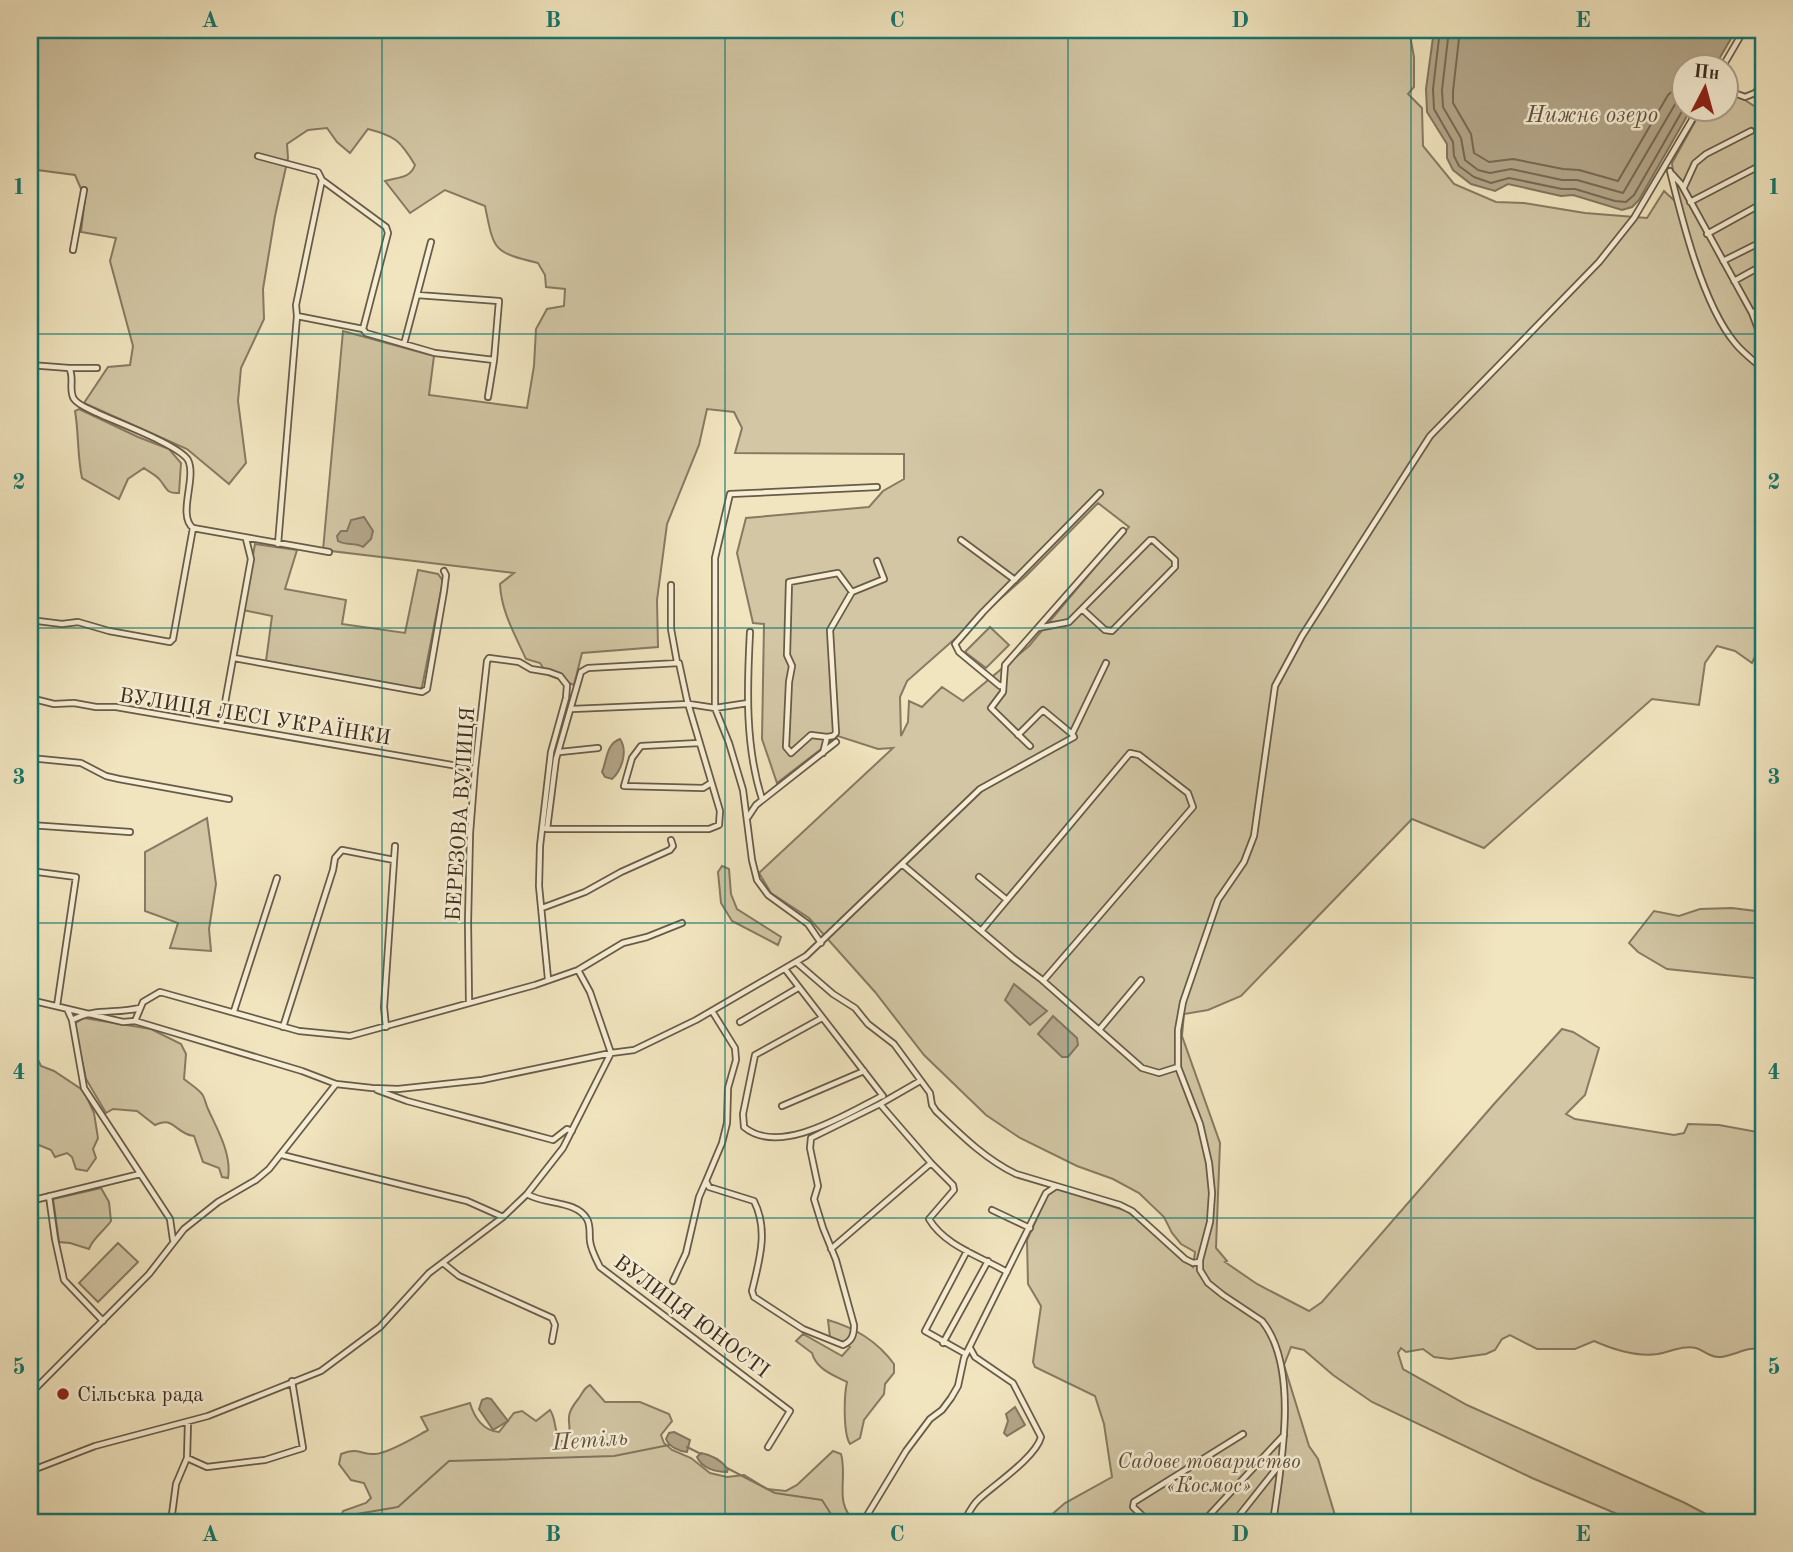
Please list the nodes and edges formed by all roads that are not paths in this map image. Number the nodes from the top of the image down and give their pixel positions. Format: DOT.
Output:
graph roads {
  1 [pos="1744,30"];
  2 [pos="1731,52"];
  3 [pos="1763,84"];
  4 [pos="1741,96"];
  5 [pos="1691,122"];
  6 [pos="1751,131"];
  7 [pos="258,156"];
  8 [pos="1763,164"];
  9 [pos="1667,165"];
  10 [pos="1670,171"];
  11 [pos="322,180"];
  12 [pos="1683,188"];
  13 [pos="85,190"];
  14 [pos="1690,202"];
  15 [pos="1763,203"];
  16 [pos="1707,234"];
  17 [pos="1763,241"];
  18 [pos="431,242"];
  19 [pos="73,250"];
  20 [pos="1723,261"];
  21 [pos="1763,265"];
  22 [pos="1734,281"];
  23 [pos="417,295"];
  24 [pos="1763,307"];
  25 [pos="1752,313"];
  26 [pos="297,316"];
  27 [pos="363,329"];
  28 [pos="1763,342"];
  29 [pos="404,344"];
  30 [pos="494,360"];
  31 [pos="31,365"];
  32 [pos="69,368"];
  33 [pos="97,368"];
  34 [pos="1763,369"];
  35 [pos="30,376"];
  36 [pos="30,383"];
  37 [pos="488,397"];
  38 [pos="877,487"];
  39 [pos="1100,493"];
  40 [pos="194,528"];
  41 [pos="1123,531"];
  42 [pos="245,538"];
  43 [pos="961,540"];
  44 [pos="278,544"];
  45 [pos="329,552"];
  46 [pos="877,561"];
  47 [pos="444,570"];
  48 [pos="1015,580"];
  49 [pos="671,585"];
  50 [pos="852,592"];
  51 [pos="1082,608"];
  52 [pos="30,620"];
  53 [pos="1038,628"];
  54 [pos="750,632"];
  55 [pos="234,658"];
  56 [pos="677,662"];
  57 [pos="1106,663"];
  58 [pos="1002,685"];
  59 [pos="30,698"];
  60 [pos="689,704"];
  61 [pos="748,704"];
  62 [pos="715,708"];
  63 [pos="572,709"];
  64 [pos="221,725"];
  65 [pos="1072,734"];
  66 [pos="1018,735"];
  67 [pos="827,737"];
  68 [pos="836,742"];
  69 [pos="700,743"];
  70 [pos="1030,746"];
  71 [pos="598,748"];
  72 [pos="560,752"];
  73 [pos="823,753"];
  74 [pos="30,758"];
  75 [pos="475,769"];
  76 [pos="711,783"];
  77 [pos="229,799"];
  78 [pos="762,799"];
  79 [pos="748,818"];
  80 [pos="30,825"];
  81 [pos="545,828"];
  82 [pos="130,832"];
  83 [pos="671,840"];
  84 [pos="394,846"];
  85 [pos="394,860"];
  86 [pos="903,865"];
  87 [pos="30,871"];
  88 [pos="979,877"];
  89 [pos="277,878"];
  90 [pos="1007,900"];
  91 [pos="542,908"];
  92 [pos="682,923"];
  93 [pos="981,931"];
  94 [pos="821,943"];
  95 [pos="796,962"];
  96 [pos="785,969"];
  97 [pos="578,970"];
  98 [pos="548,979"];
  99 [pos="1141,980"];
  100 [pos="1044,981"];
  101 [pos="798,988"];
  102 [pos="30,1000"];
  103 [pos="469,1003"];
  104 [pos="57,1007"];
  105 [pos="140,1008"];
  106 [pos="68,1010"];
  107 [pos="712,1011"];
  108 [pos="234,1012"];
  109 [pos="84,1013"];
  110 [pos="822,1017"];
  111 [pos="72,1020"];
  112 [pos="135,1021"];
  113 [pos="740,1022"];
  114 [pos="283,1027"];
  115 [pos="386,1027"];
  116 [pos="1100,1031"];
  117 [pos="611,1053"];
  118 [pos="1178,1067"];
  119 [pos="864,1071"];
  120 [pos="920,1082"];
  121 [pos="336,1084"];
  122 [pos="372,1088"];
  123 [pos="883,1100"];
  124 [pos="782,1106"];
  125 [pos="572,1131"];
  126 [pos="282,1155"];
  127 [pos="931,1163"];
  128 [pos="140,1174"];
  129 [pos="706,1181"];
  130 [pos="1056,1187"];
  131 [pos="527,1194"];
  132 [pos="50,1196"];
  133 [pos="30,1201"];
  134 [pos="992,1210"];
  135 [pos="503,1217"];
  136 [pos="1030,1228"];
  137 [pos="173,1241"];
  138 [pos="831,1249"];
  139 [pos="967,1251"];
  140 [pos="988,1261"];
  141 [pos="1199,1262"];
  142 [pos="443,1263"];
  143 [pos="1007,1272"];
  144 [pos="673,1280"];
  145 [pos="103,1321"];
  146 [pos="552,1340"];
  147 [pos="943,1343"];
  148 [pos="970,1347"];
  149 [pos="966,1354"];
  150 [pos="292,1381"];
  151 [pos="30,1394"];
  152 [pos="188,1422"];
  153 [pos="1243,1434"];
  154 [pos="1284,1434"];
  155 [pos="768,1447"];
  156 [pos="187,1458"];
  157 [pos="1281,1464"];
  158 [pos="30,1467"];
  159 [pos="171,1522"];
  160 [pos="863,1522"];
  161 [pos="964,1522"];
  162 [pos="1149,1522"];
  163 [pos="1203,1522"];
  164 [pos="1234,1522"];
  165 [pos="1273,1522"];
  1 -- 2 [label="street"];
  3 -- 4 [label="street"];
  5 -- 9 [label="street"];
  6 -- 12 [label="street"];
  7 -- 11 [label="street"];
  8 -- 14 [label="street"];
  9 -- 10 [label="street"];
  9 -- 118 [label="street"];
  10 -- 12 [label="street"];
  10 -- 34 [label="street"];
  11 -- 26 [label="street"];
  11 -- 27 [label="street"];
  12 -- 14 [label="street"];
  13 -- 19 [label="street"];
  14 -- 16 [label="street"];
  15 -- 16 [label="street"];
  16 -- 20 [label="street"];
  17 -- 20 [label="street"];
  18 -- 23 [label="street"];
  20 -- 22 [label="street"];
  21 -- 22 [label="street"];
  22 -- 25 [label="street"];
  23 -- 29 [label="street"];
  23 -- 30 [label="street"];
  24 -- 25 [label="street"];
  25 -- 28 [label="street"];
  26 -- 27 [label="street"];
  26 -- 44 [label="street"];
  27 -- 29 [label="street"];
  29 -- 30 [label="street"];
  30 -- 37 [label="street"];
  31 -- 32 [label="street"];
  31 -- 35 [label="street"];
  32 -- 33 [label="street"];
  32 -- 40 [label="street"];
  35 -- 36 [label="street"];
  38 -- 62 [label="street"];
  39 -- 48 [label="street"];
  40 -- 42 [label="street"];
  40 -- 52 [label="street"];
  41 -- 53 [label="street"];
  42 -- 44 [label="street"];
  42 -- 55 [label="street"];
  43 -- 48 [label="street"];
  44 -- 45 [label="street"];
  46 -- 50 [label="street"];
  47 -- 55 [label="street"];
  48 -- 58 [label="street"];
  49 -- 56 [label="street"];
  50 -- 67 [label="street"];
  50 -- 67 [label="street"];
  51 -- 51 [label="street"];
  51 -- 53 [label="street"];
  53 -- 58 [label="street"];
  54 -- 61 [label="street"];
  55 -- 64 [label="street"];
  56 -- 60 [label="street"];
  56 -- 63 [label="street"];
  57 -- 65 [label="street"];
  58 -- 66 [label="street"];
  59 -- 64 [label="street, ВУЛИЦЯ ЛЕСІ УКРАЇНКИ"];
  60 -- 62 [label="street"];
  60 -- 63 [label="street"];
  60 -- 69 [label="street"];
  61 -- 62 [label="street"];
  61 -- 78 [label="street"];
  62 -- 79 [label="street"];
  63 -- 72 [label="street"];
  64 -- 75 [label="street, ВУЛИЦЯ ЛЕСІ УКРАЇНКИ"];
  65 -- 66 [label="street"];
  65 -- 86 [label="street"];
  66 -- 70 [label="street"];
  67 -- 73 [label="street"];
  68 -- 73 [label="street"];
  69 -- 76 [label="street"];
  69 -- 76 [label="street"];
  71 -- 72 [label="street"];
  72 -- 81 [label="street"];
  73 -- 78 [label="street"];
  74 -- 77 [label="street"];
  75 -- 81 [label="street, БЕРЕЗОВА ВУЛИЦЯ"];
  75 -- 103 [label="street, БЕРЕЗОВА ВУЛИЦЯ"];
  76 -- 81 [label="street"];
  78 -- 79 [label="street"];
  79 -- 94 [label="street"];
  80 -- 82 [label="street"];
  81 -- 91 [label="street"];
  83 -- 91 [label="street"];
  84 -- 85 [label="street"];
  85 -- 114 [label="street"];
  85 -- 115 [label="street"];
  86 -- 93 [label="street"];
  86 -- 94 [label="street"];
  87 -- 104 [label="street"];
  88 -- 90 [label="street"];
  89 -- 108 [label="street"];
  90 -- 93 [label="street"];
  90 -- 100 [label="street"];
  91 -- 98 [label="street"];
  92 -- 97 [label="street"];
  93 -- 100 [label="street"];
  94 -- 95 [label="street"];
  95 -- 96 [label="street"];
  95 -- 120 [label="street"];
  96 -- 101 [label="street"];
  96 -- 107 [label="street"];
  97 -- 98 [label="street"];
  97 -- 117 [label="street"];
  98 -- 103 [label="street"];
  99 -- 116 [label="street"];
  100 -- 116 [label="street"];
  101 -- 110 [label="street"];
  101 -- 113 [label="street"];
  102 -- 104 [label="street"];
  103 -- 115 [label="street"];
  104 -- 106 [label="street"];
  105 -- 108 [label="street"];
  105 -- 109 [label="street"];
  105 -- 112 [label="street"];
  106 -- 109 [label="street"];
  106 -- 111 [label="street"];
  107 -- 117 [label="street"];
  107 -- 129 [label="street"];
  108 -- 114 [label="street"];
  109 -- 111 [label="street"];
  109 -- 112 [label="street"];
  110 -- 119 [label="street"];
  110 -- 123 [label="street"];
  111 -- 128 [label="street"];
  112 -- 121 [label="street"];
  114 -- 115 [label="street"];
  116 -- 118 [label="street"];
  117 -- 122 [label="street"];
  117 -- 125 [label="street"];
  118 -- 141 [label="street"];
  119 -- 123 [label="street"];
  119 -- 124 [label="street"];
  120 -- 123 [label="street"];
  120 -- 130 [label="street"];
  121 -- 122 [label="street"];
  121 -- 126 [label="street"];
  122 -- 125 [label="street"];
  123 -- 127 [label="street"];
  123 -- 138 [label="street"];
  125 -- 131 [label="street"];
  126 -- 135 [label="street"];
  126 -- 137 [label="street"];
  127 -- 138 [label="street"];
  127 -- 139 [label="street"];
  128 -- 132 [label="street"];
  128 -- 137 [label="street"];
  129 -- 138 [label="street"];
  129 -- 144 [label="street"];
  130 -- 136 [label="street"];
  130 -- 141 [label="street"];
  131 -- 135 [label="street"];
  131 -- 155 [label="street, ВУЛИЦЯ ЮНОСТІ"];
  132 -- 133 [label="street"];
  132 -- 145 [label="street"];
  134 -- 136 [label="street"];
  135 -- 142 [label="street"];
  136 -- 143 [label="street"];
  137 -- 145 [label="street"];
  139 -- 140 [label="street"];
  139 -- 147 [label="street"];
  140 -- 143 [label="street"];
  140 -- 147 [label="street"];
  141 -- 154 [label="street"];
  142 -- 146 [label="street"];
  142 -- 150 [label="street"];
  143 -- 148 [label="street"];
  145 -- 151 [label="street"];
  147 -- 149 [label="street"];
  148 -- 149 [label="street"];
  148 -- 161 [label="street"];
  149 -- 160 [label="street"];
  150 -- 152 [label="street"];
  150 -- 156 [label="street"];
  152 -- 156 [label="street"];
  152 -- 158 [label="street"];
  153 -- 162 [label="street"];
  154 -- 157 [label="street"];
  154 -- 163 [label="street"];
  156 -- 159 [label="street"];
  157 -- 164 [label="street"];
  157 -- 165 [label="street"];
}
